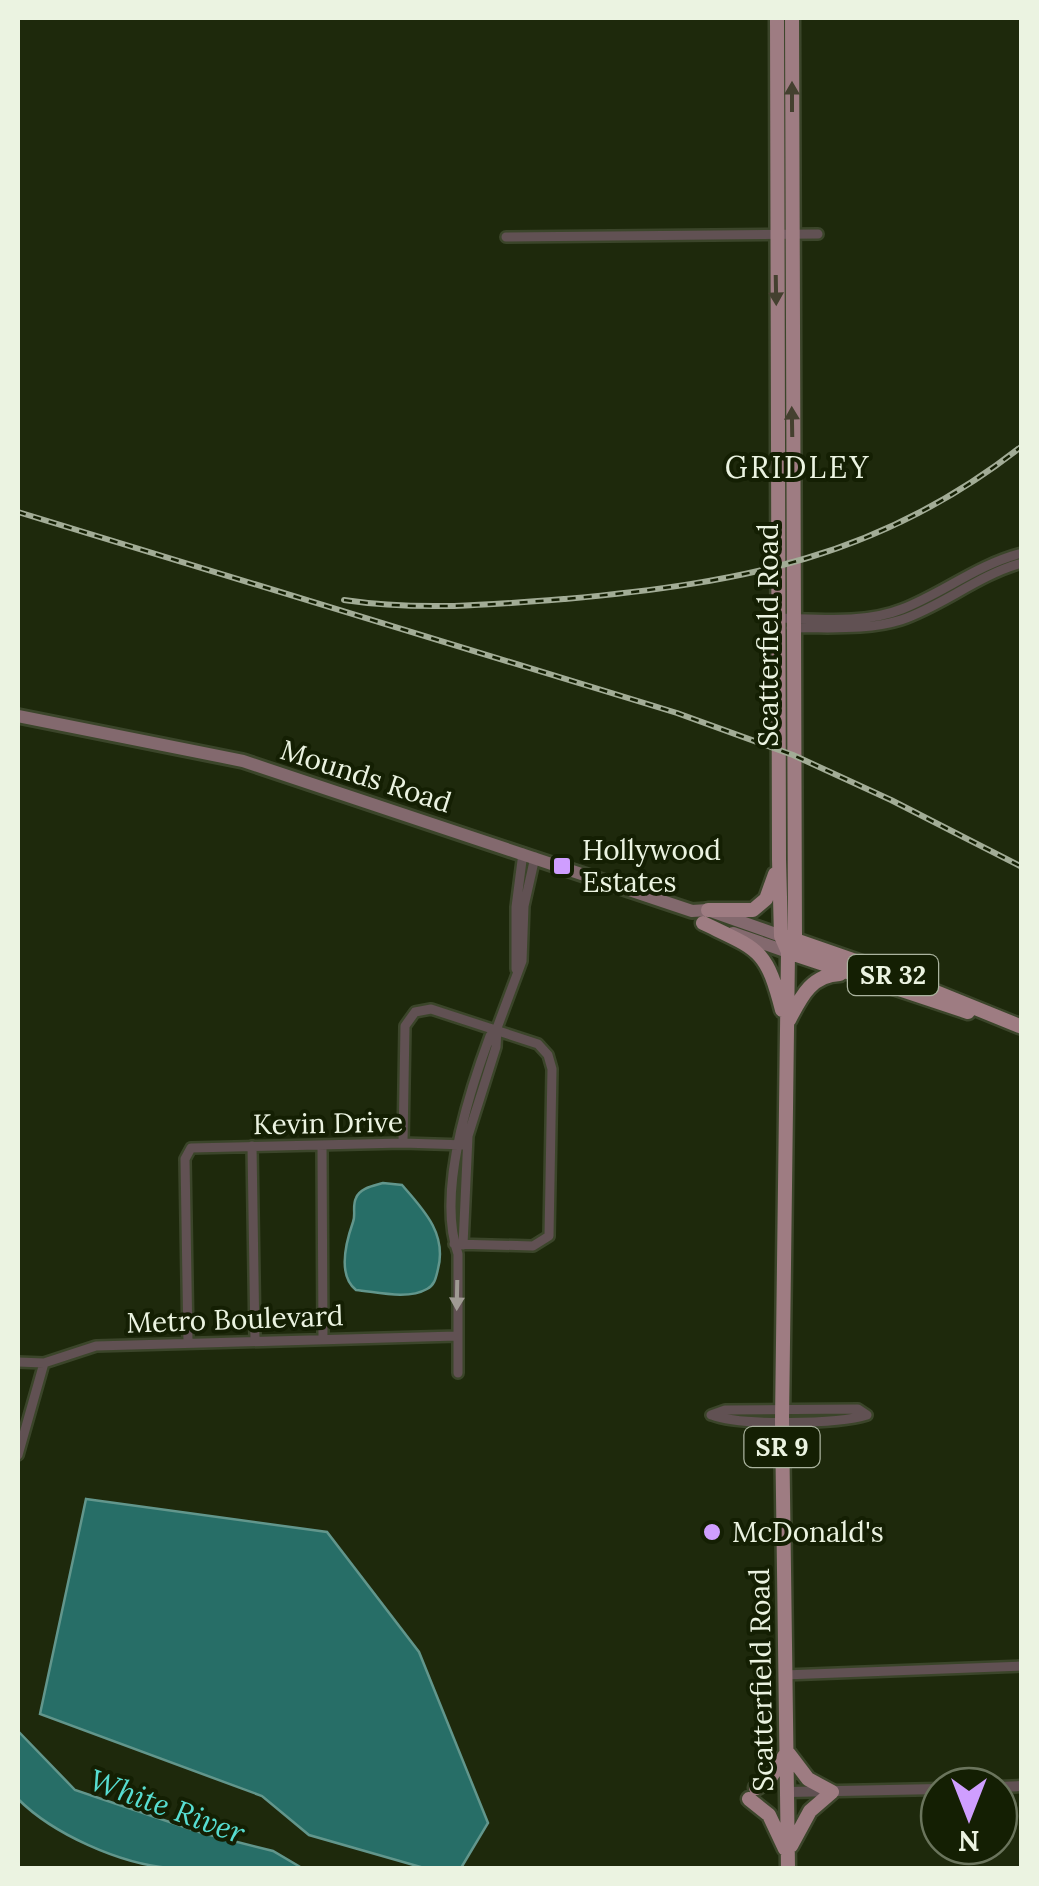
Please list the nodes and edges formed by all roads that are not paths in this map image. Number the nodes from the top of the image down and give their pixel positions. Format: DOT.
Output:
graph roads {
  1 [pos="778,18"];
  2 [pos="792,18"];
  3 [pos="784,234"];
  4 [pos="818,234"];
  5 [pos="506,237"];
  6 [pos="1022,552"];
  7 [pos="1022,563"];
  8 [pos="786,623"];
  9 [pos="18,716"];
  10 [pos="529,855"];
  11 [pos="778,858"];
  12 [pos="793,889"];
  13 [pos="701,915"];
  14 [pos="788,942"];
  15 [pos="850,967"];
  16 [pos="786,1025"];
  17 [pos="497,1028"];
  18 [pos="1022,1028"];
  19 [pos="403,1143"];
  20 [pos="322,1145"];
  21 [pos="462,1145"];
  22 [pos="252,1146"];
  23 [pos="458,1247"];
  24 [pos="457,1336"];
  25 [pos="323,1339"];
  26 [pos="255,1341"];
  27 [pos="188,1343"];
  28 [pos="18,1362"];
  29 [pos="44,1363"];
  30 [pos="458,1373"];
  31 [pos="782,1415"];
  32 [pos="18,1455"];
  33 [pos="1022,1666"];
  34 [pos="784,1675"];
  35 [pos="786,1750"];
  36 [pos="919,1790"];
  37 [pos="788,1792"];
  38 [pos="832,1792"];
  39 [pos="788,1862"];
  1 -- 3 [label="main road, Scatterfield Road / SR 9"];
  3 -- 2 [label="main road, Scatterfield Road / SR 9, one-way"];
  3 -- 4 [label="street"];
  3 -- 5 [label="street"];
  3 -- 8 [label="main road, Scatterfield Road / SR 9"];
  6 -- 8 [label="street"];
  7 -- 8 [label="street"];
  8 -- 11 [label="main road, Scatterfield Road / SR 9"];
  8 -- 12 [label="main road, Scatterfield Road / SR 9"];
  9 -- 10 [label="main road, Mounds Road"];
  10 -- 13 [label="main road, Mounds Road"];
  10 -- 17 [label="street"];
  11 -- 13 [label="main road"];
  11 -- 14 [label="main road, Scatterfield Road / SR 9"];
  12 -- 14 [label="main road, Scatterfield Road / SR 9"];
  12 -- 15 [label="main road"];
  13 -- 14 [label="main road, Mounds Road"];
  13 -- 16 [label="main road"];
  14 -- 15 [label="main road, Mounds Road / SR 32"];
  14 -- 16 [label="main road, Scatterfield Road / SR 9"];
  15 -- 16 [label="main road, SR 32"];
  15 -- 18 [label="main road, Mounds Road / SR 32"];
  16 -- 31 [label="main road, Scatterfield Road / SR 9"];
  17 -- 19 [label="street"];
  17 -- 21 [label="street"];
  17 -- 23 [label="street"];
  19 -- 20 [label="street, Kevin Drive"];
  19 -- 21 [label="street, Kevin Drive"];
  20 -- 22 [label="street, Kevin Drive"];
  20 -- 25 [label="street"];
  21 -- 23 [label="street"];
  22 -- 26 [label="street"];
  22 -- 27 [label="street, Kevin Drive"];
  23 -- 24 [label="street, one-way"];
  24 -- 25 [label="street, Metro Boulevard"];
  24 -- 30 [label="street"];
  25 -- 26 [label="street, Metro Boulevard"];
  26 -- 27 [label="street, Metro Boulevard"];
  27 -- 29 [label="street, Metro Boulevard"];
  28 -- 29 [label="street, Metro Boulevard"];
  29 -- 32 [label="street"];
  31 -- 31 [label="street"];
  31 -- 31 [label="street"];
  31 -- 34 [label="main road, Scatterfield Road / SR 9"];
  33 -- 34 [label="street"];
  34 -- 35 [label="main road, Scatterfield Road / SR 9"];
  35 -- 37 [label="main road, Scatterfield Road / SR 9"];
  35 -- 38 [label="main road"];
  35 -- 39 [label="main road"];
  36 -- 38 [label="street"];
  37 -- 38 [label="street"];
  37 -- 39 [label="main road, Scatterfield Road / SR 9"];
  38 -- 39 [label="main road"];
}
